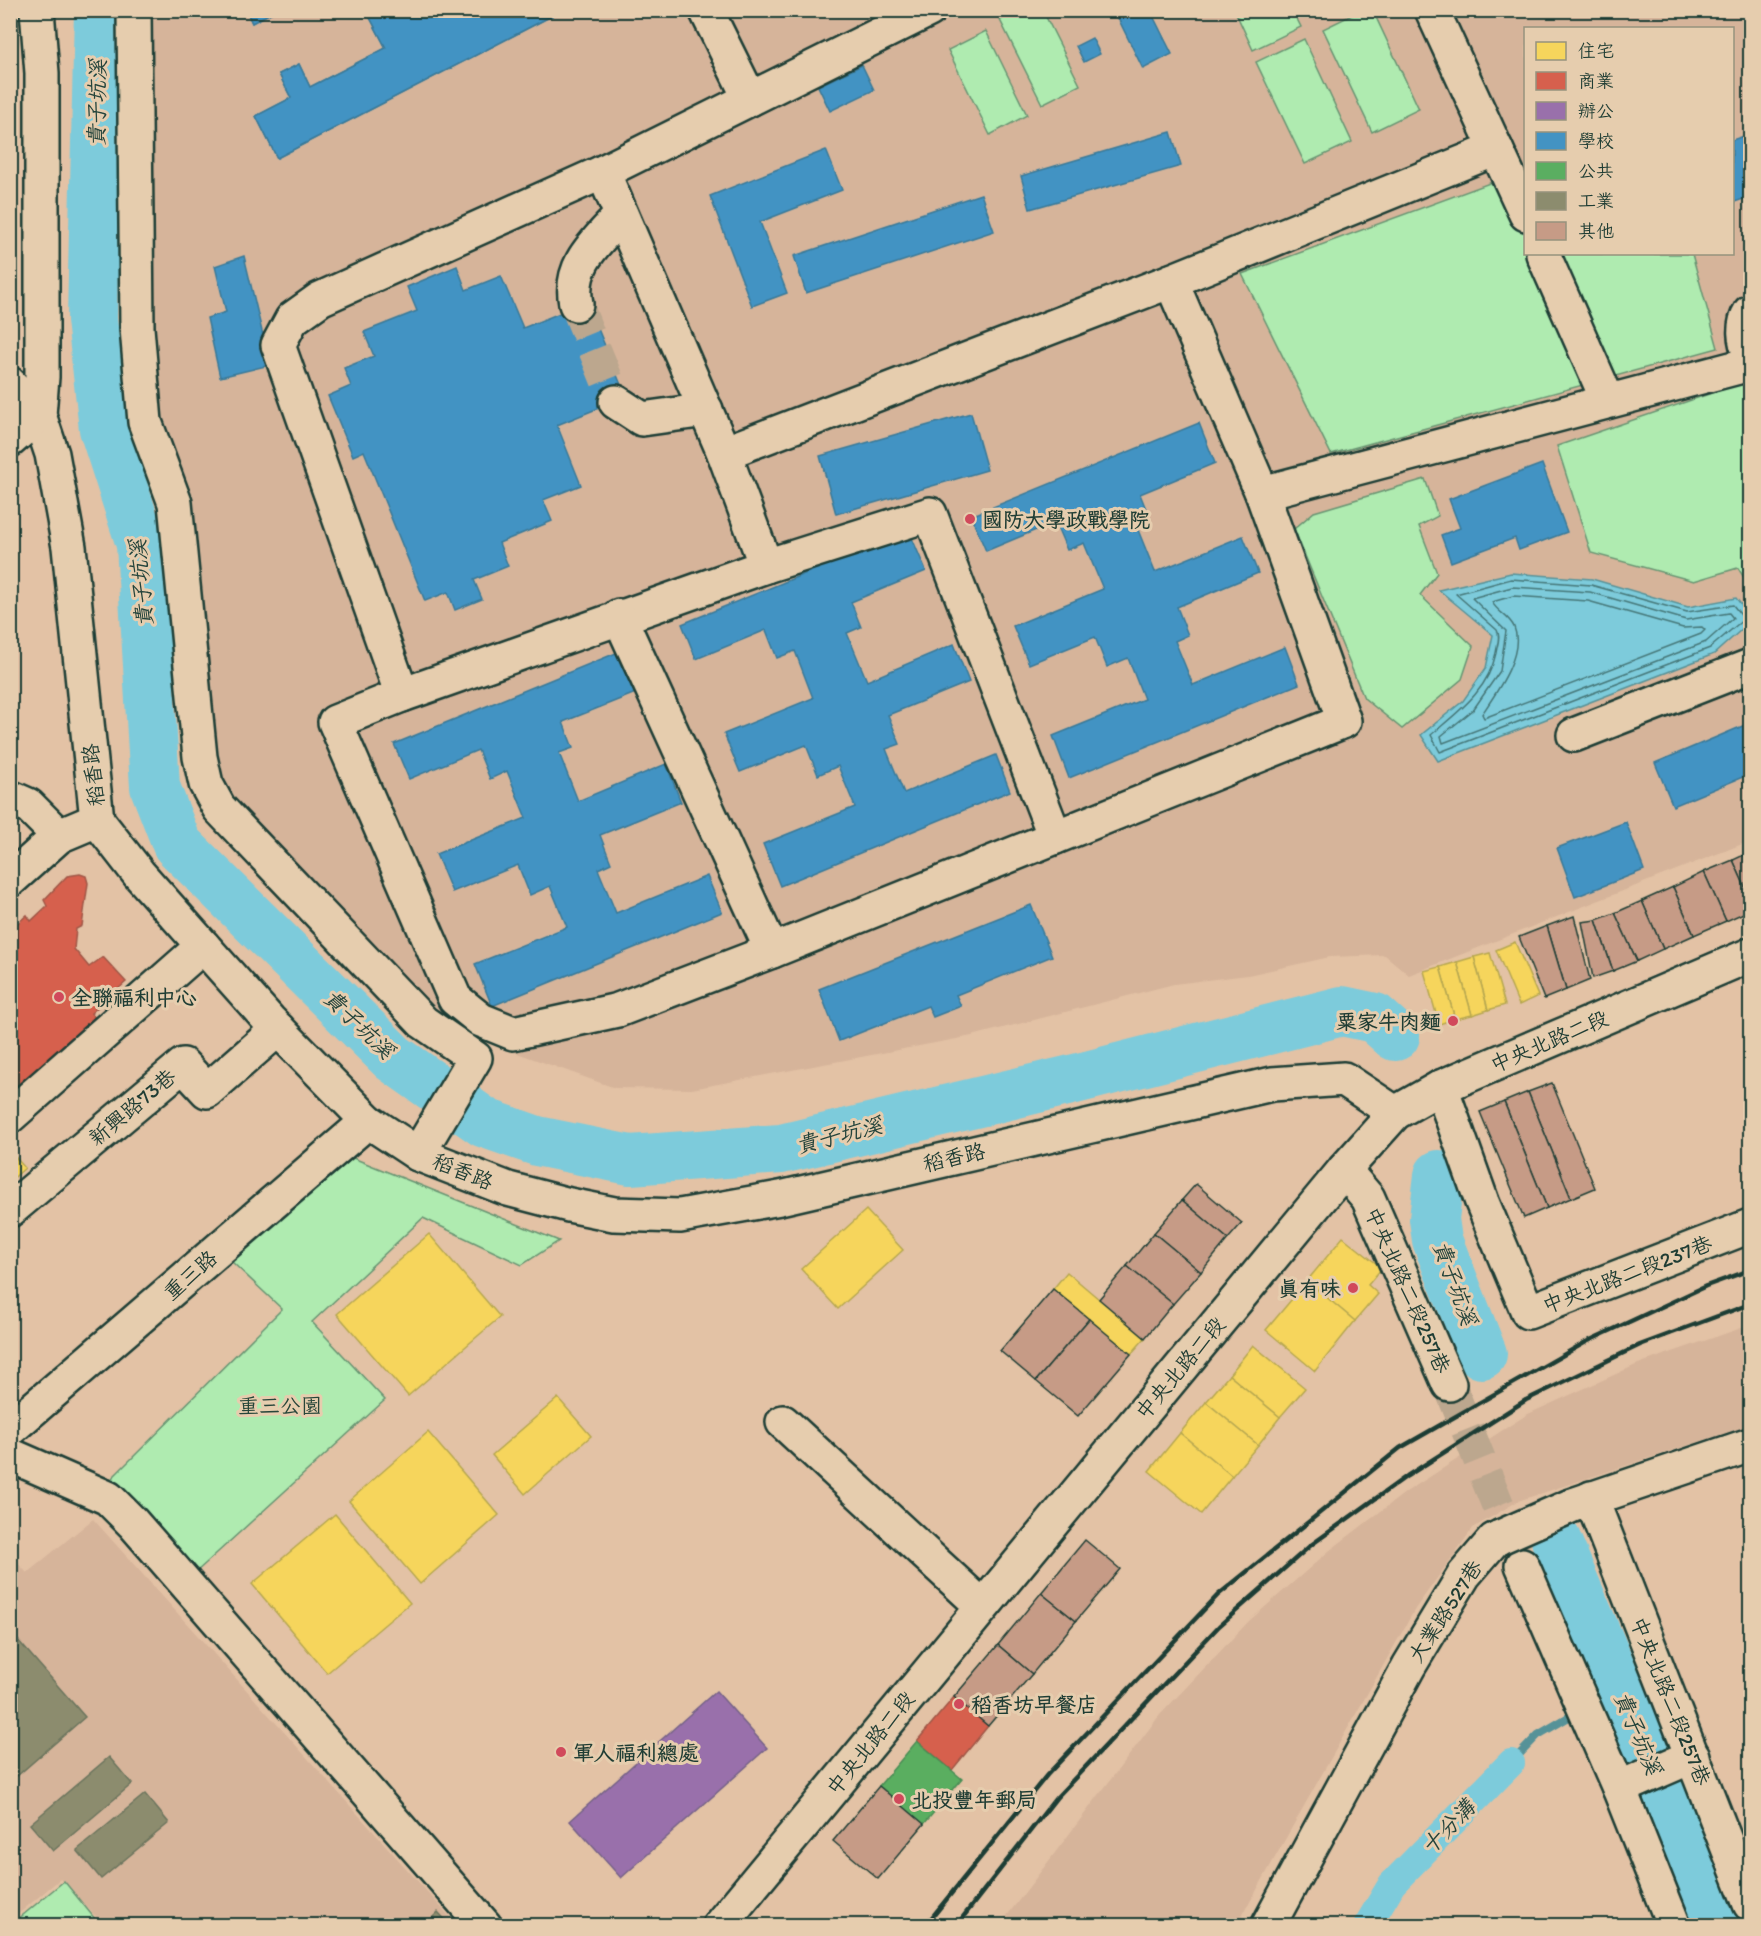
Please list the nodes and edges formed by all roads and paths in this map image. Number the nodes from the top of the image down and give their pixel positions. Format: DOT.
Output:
graph roads {
  1 [pos="37,10"];
  2 [pos="135,10"];
  3 [pos="706,10"];
  4 [pos="929,10"];
  5 [pos="1432,10"];
  6 [pos="750,99"];
  7 [pos="1496,149"];
  8 [pos="603,172"];
  9 [pos="1524,210"];
  10 [pos="621,215"];
  11 [pos="1543,255"];
  12 [pos="1171,281"];
  13 [pos="576,304"];
  14 [pos="1750,312"];
  15 [pos="1750,354"];
  16 [pos="1750,364"];
  17 [pos="10,384"];
  18 [pos="1608,401"];
  19 [pos="616,402"];
  20 [pos="706,410"];
  21 [pos="39,415"];
  22 [pos="10,440"];
  23 [pos="724,453"];
  24 [pos="1262,493"];
  25 [pos="766,566"];
  26 [pos="620,616"];
  27 [pos="1750,666"];
  28 [pos="402,695"];
  29 [pos="1574,735"];
  30 [pos="10,797"];
  31 [pos="97,820"];
  32 [pos="59,837"];
  33 [pos="1055,837"];
  34 [pos="10,880"];
  35 [pos="203,946"];
  36 [pos="772,951"];
  37 [pos="1750,955"];
  38 [pos="278,1029"];
  39 [pos="1441,1087"];
  40 [pos="1395,1113"];
  41 [pos="10,1116"];
  42 [pos="368,1121"];
  43 [pos="418,1154"];
  44 [pos="1344,1170"];
  45 [pos="10,1210"];
  46 [pos="1750,1226"];
  47 [pos="1449,1384"];
  48 [pos="783,1422"];
  49 [pos="10,1429"];
  50 [pos="1750,1445"];
  51 [pos="10,1455"];
  52 [pos="1582,1502"];
  53 [pos="1522,1565"];
  54 [pos="982,1606"];
  55 [pos="1693,1756"];
  56 [pos="1619,1788"];
  57 [pos="1750,1904"];
  58 [pos="486,1926"];
  59 [pos="719,1926"];
  60 [pos="1268,1926"];
  61 [pos="1674,1926"];
  1 -- 21 [label="street"];
  2 -- 43 [label="street"];
  3 -- 6 [label="street"];
  4 -- 6 [label="street"];
  5 -- 7 [label="street"];
  6 -- 8 [label="street"];
  7 -- 9 [label="street"];
  7 -- 12 [label="street"];
  8 -- 10 [label="street"];
  8 -- 28 [label="street"];
  10 -- 13 [label="street"];
  10 -- 20 [label="street"];
  11 -- 18 [label="street"];
  12 -- 23 [label="street"];
  12 -- 24 [label="street"];
  14 -- 15 [label="street"];
  16 -- 18 [label="street"];
  17 -- 21 [label="street, 稻香路"];
  18 -- 24 [label="street"];
  19 -- 20 [label="street"];
  20 -- 23 [label="street"];
  21 -- 22 [label="street"];
  21 -- 31 [label="street, 稻香路"];
  23 -- 25 [label="street"];
  24 -- 33 [label="street"];
  25 -- 26 [label="street"];
  25 -- 33 [label="street"];
  26 -- 28 [label="street"];
  26 -- 36 [label="street"];
  27 -- 29 [label="street"];
  28 -- 36 [label="street"];
  30 -- 32 [label="street"];
  31 -- 32 [label="street"];
  31 -- 35 [label="street, 稻香路"];
  32 -- 34 [label="street"];
  33 -- 36 [label="street"];
  35 -- 38 [label="street, 稻香路"];
  35 -- 41 [label="street"];
  37 -- 39 [label="street, 中央北路二段"];
  38 -- 42 [label="street, 稻香路"];
  38 -- 45 [label="street, 新興路73巷"];
  39 -- 40 [label="street, 中央北路二段"];
  39 -- 46 [label="street, 中央北路二段237巷"];
  40 -- 43 [label="street, 稻香路"];
  40 -- 44 [label="street, 中央北路二段"];
  42 -- 43 [label="street, 稻香路"];
  42 -- 49 [label="street, 重三路"];
  44 -- 47 [label="street, 中央北路二段257巷"];
  44 -- 54 [label="street, 中央北路二段"];
  48 -- 54 [label="street"];
  50 -- 52 [label="street, 大業路527巷"];
  51 -- 58 [label="street"];
  52 -- 55 [label="street, 中央北路二段257巷"];
  52 -- 60 [label="street, 大業路527巷, bridge"];
  53 -- 56 [label="street"];
  54 -- 59 [label="street, 中央北路二段"];
  55 -- 56 [label="street"];
  55 -- 57 [label="street, 中央北路二段257巷"];
  56 -- 61 [label="street"];
}
